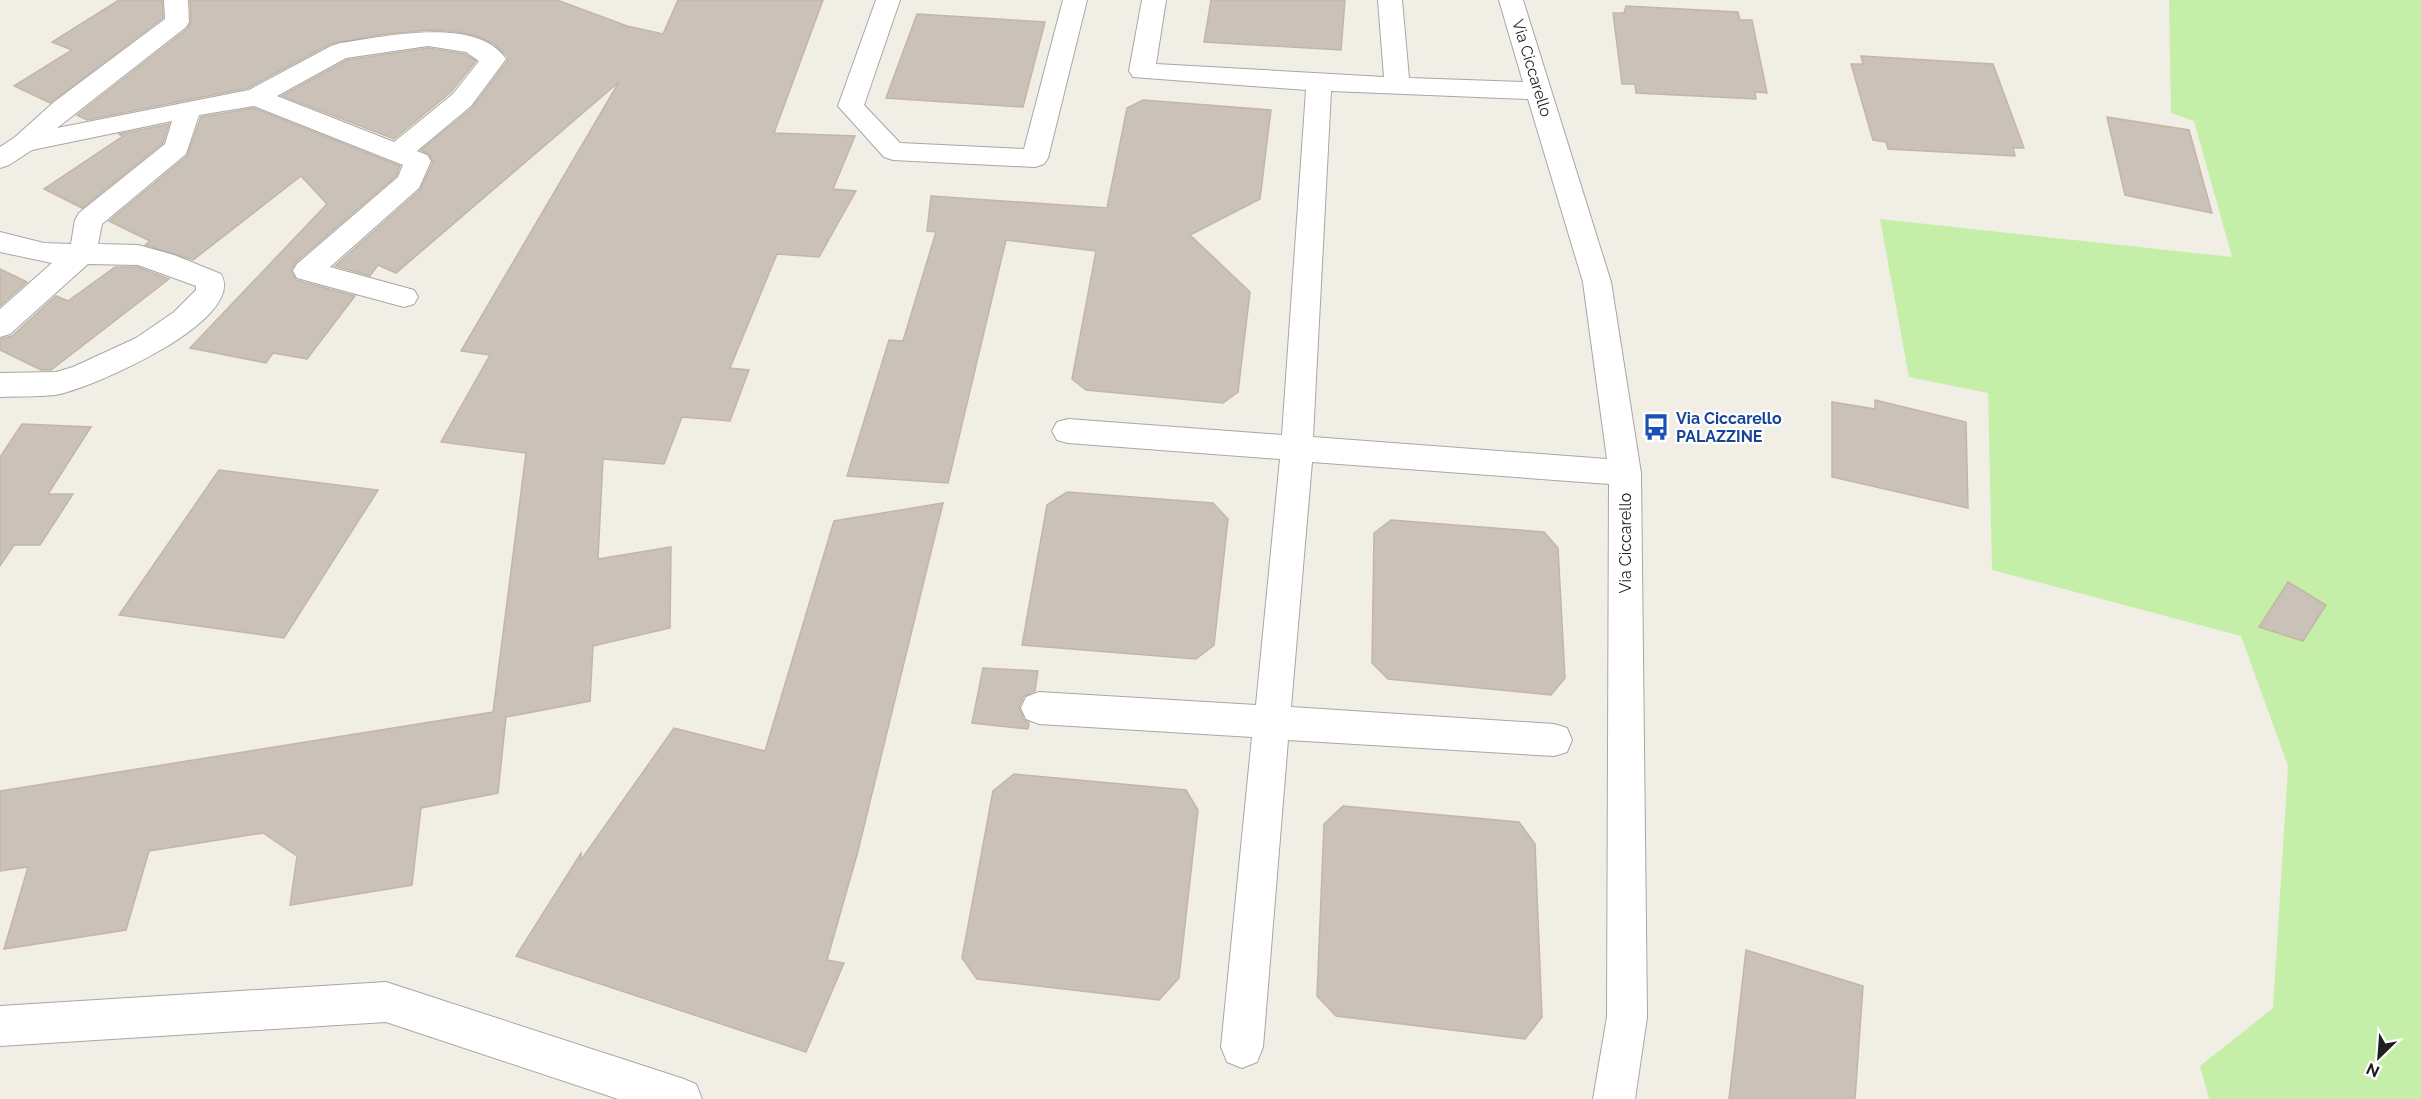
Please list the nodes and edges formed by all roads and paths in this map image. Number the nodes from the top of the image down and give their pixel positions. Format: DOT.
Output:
graph roads {
  1 [pos="176,0"];
  2 [pos="888,0"];
  3 [pos="1075,0"];
  4 [pos="1154,0"];
  5 [pos="1390,0"];
  6 [pos="1511,0"];
  7 [pos="1319,83"];
  8 [pos="1397,86"];
  9 [pos="1539,91"];
  10 [pos="256,97"];
  11 [pos="188,109"];
  12 [pos="24,143"];
  13 [pos="399,152"];
  14 [pos="0,159"];
  15 [pos="0,242"];
  16 [pos="83,252"];
  17 [pos="404,297"];
  18 [pos="0,326"];
  19 [pos="0,385"];
  20 [pos="1068,431"];
  21 [pos="1297,449"];
  22 [pos="1625,473"];
  23 [pos="1039,708"];
  24 [pos="1272,722"];
  25 [pos="1554,740"];
  26 [pos="0,1026"];
  27 [pos="1242,1047"];
  28 [pos="681,1099"];
  29 [pos="1614,1099"];
  1 -- 12 [label="street"];
  2 -- 3 [label="street"];
  4 -- 7 [label="street"];
  5 -- 8 [label="street"];
  6 -- 9 [label="street, Via Ciccarello"];
  7 -- 8 [label="street"];
  7 -- 21 [label="street"];
  8 -- 9 [label="street"];
  9 -- 22 [label="street, Via Ciccarello"];
  10 -- 11 [label="street"];
  10 -- 13 [label="street"];
  10 -- 13 [label="street"];
  11 -- 12 [label="street"];
  11 -- 16 [label="street"];
  12 -- 14 [label="street"];
  13 -- 17 [label="street"];
  15 -- 16 [label="street"];
  16 -- 18 [label="street"];
  16 -- 19 [label="street"];
  20 -- 21 [label="street"];
  21 -- 22 [label="street"];
  21 -- 24 [label="street"];
  22 -- 29 [label="street, Via Ciccarello"];
  23 -- 24 [label="street"];
  24 -- 25 [label="street"];
  24 -- 27 [label="street"];
  26 -- 28 [label="street"];
}
